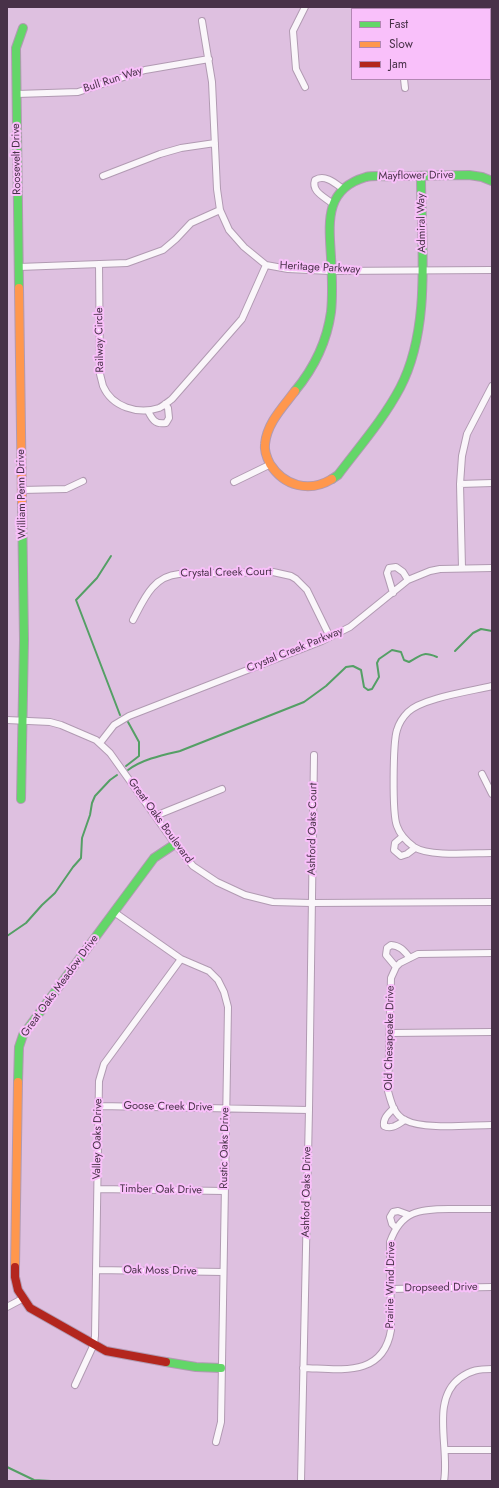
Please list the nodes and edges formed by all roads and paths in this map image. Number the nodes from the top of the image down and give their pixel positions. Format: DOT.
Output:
graph roads {
  1 [pos="305,7"];
  2 [pos="202,21"];
  3 [pos="23,28"];
  4 [pos="209,59"];
  5 [pos="404,80"];
  6 [pos="304,87"];
  7 [pos="404,88"];
  8 [pos="17,94"];
  9 [pos="215,143"];
  10 [pos="103,176"];
  11 [pos="421,176"];
  12 [pos="492,181"];
  13 [pos="343,189"];
  14 [pos="333,204"];
  15 [pos="220,210"];
  16 [pos="99,264"];
  17 [pos="266,265"];
  18 [pos="19,267"];
  19 [pos="422,270"];
  20 [pos="492,270"];
  21 [pos="330,271"];
  22 [pos="492,386"];
  23 [pos="165,404"];
  24 [pos="148,411"];
  25 [pos="269,465"];
  26 [pos="83,481"];
  27 [pos="234,482"];
  28 [pos="492,483"];
  29 [pos="460,484"];
  30 [pos="22,490"];
  31 [pos="462,568"];
  32 [pos="492,568"];
  33 [pos="408,580"];
  34 [pos="393,593"];
  35 [pos="133,620"];
  36 [pos="330,637"];
  37 [pos="492,686"];
  38 [pos="7,720"];
  39 [pos="23,720"];
  40 [pos="100,743"];
  41 [pos="314,755"];
  42 [pos="482,774"];
  43 [pos="222,789"];
  44 [pos="492,794"];
  45 [pos="21,799"];
  46 [pos="155,816"];
  47 [pos="402,837"];
  48 [pos="175,844"];
  49 [pos="415,848"];
  50 [pos="492,853"];
  51 [pos="492,902"];
  52 [pos="311,903"];
  53 [pos="114,912"];
  54 [pos="492,953"];
  55 [pos="181,958"];
  56 [pos="410,958"];
  57 [pos="396,967"];
  58 [pos="492,1032"];
  59 [pos="390,1033"];
  60 [pos="99,1106"];
  61 [pos="226,1108"];
  62 [pos="394,1108"];
  63 [pos="309,1110"];
  64 [pos="405,1120"];
  65 [pos="492,1125"];
  66 [pos="98,1189"];
  67 [pos="224,1191"];
  68 [pos="492,1208"];
  69 [pos="409,1215"];
  70 [pos="396,1228"];
  71 [pos="96,1270"];
  72 [pos="223,1272"];
  73 [pos="492,1287"];
  74 [pos="390,1288"];
  75 [pos="22,1299"];
  76 [pos="7,1307"];
  77 [pos="94,1344"];
  78 [pos="221,1368"];
  79 [pos="303,1368"];
  80 [pos="492,1369"];
  81 [pos="75,1385"];
  82 [pos="216,1442"];
  83 [pos="445,1450"];
  84 [pos="492,1450"];
  85 [pos="301,1481"];
  86 [pos="444,1481"];
  1 -- 6 [label="street"];
  2 -- 4 [label="street, Heritage Parkway"];
  3 -- 8 [label="street, Roosevelt Drive"];
  4 -- 8 [label="street, Bull Run Way"];
  4 -- 9 [label="street, Heritage Parkway"];
  5 -- 7 [label="street"];
  8 -- 18 [label="street, Roosevelt Drive"];
  9 -- 10 [label="street"];
  9 -- 15 [label="street, Heritage Parkway"];
  11 -- 12 [label="street, Mayflower Drive"];
  11 -- 13 [label="street, Mayflower Drive"];
  11 -- 19 [label="street, Admiral Way"];
  13 -- 14 [label="street, Mayflower Drive"];
  13 -- 14 [label="street"];
  14 -- 21 [label="street, Mayflower Drive"];
  15 -- 16 [label="street"];
  15 -- 17 [label="street, Heritage Parkway"];
  16 -- 18 [label="street"];
  16 -- 24 [label="street, Railway Circle"];
  17 -- 21 [label="street, Heritage Parkway"];
  17 -- 23 [label="street"];
  18 -- 30 [label="street, William Penn Drive"];
  19 -- 20 [label="street, Heritage Parkway"];
  19 -- 21 [label="street, Heritage Parkway"];
  19 -- 25 [label="street, Admiral Way"];
  21 -- 25 [label="street, Mayflower Drive"];
  22 -- 29 [label="street"];
  23 -- 24 [label="street"];
  23 -- 24 [label="street"];
  25 -- 27 [label="street"];
  26 -- 30 [label="street"];
  28 -- 29 [label="street"];
  29 -- 31 [label="street"];
  30 -- 39 [label="street, William Penn Drive"];
  31 -- 32 [label="street, Crystal Creek Parkway"];
  31 -- 33 [label="street, Crystal Creek Parkway"];
  33 -- 34 [label="street, Crystal Creek Parkway"];
  33 -- 34 [label="street"];
  34 -- 36 [label="street, Crystal Creek Parkway"];
  35 -- 36 [label="street, Crystal Creek Court"];
  36 -- 40 [label="street, Crystal Creek Parkway"];
  37 -- 47 [label="street"];
  38 -- 39 [label="street, Great Oaks Boulevard"];
  39 -- 40 [label="street, Great Oaks Boulevard"];
  39 -- 45 [label="street, William Penn Drive"];
  40 -- 46 [label="street, Great Oaks Boulevard"];
  41 -- 52 [label="street, Ashford Oaks Court"];
  42 -- 44 [label="street"];
  43 -- 46 [label="street"];
  46 -- 48 [label="street, Great Oaks Boulevard"];
  47 -- 49 [label="street"];
  47 -- 49 [label="street"];
  48 -- 52 [label="street, Great Oaks Boulevard"];
  48 -- 53 [label="street, Great Oaks Meadow Drive"];
  49 -- 50 [label="street"];
  51 -- 52 [label="street, Great Oaks Boulevard"];
  52 -- 63 [label="street, Ashford Oaks Drive"];
  53 -- 55 [label="street, Rustic Oaks Drive"];
  53 -- 75 [label="street, Great Oaks Meadow Drive"];
  54 -- 56 [label="street"];
  55 -- 60 [label="street, Valley Oaks Drive"];
  55 -- 61 [label="street, Rustic Oaks Drive"];
  56 -- 57 [label="street"];
  56 -- 57 [label="street"];
  57 -- 59 [label="street, Old Chesapeake Drive"];
  58 -- 59 [label="street"];
  59 -- 62 [label="street, Old Chesapeake Drive"];
  60 -- 61 [label="street, Goose Creek Drive"];
  60 -- 66 [label="street, Valley Oaks Drive"];
  61 -- 63 [label="street, Goose Creek Drive"];
  61 -- 67 [label="street, Rustic Oaks Drive"];
  62 -- 64 [label="street, Old Chesapeake Drive"];
  62 -- 64 [label="street"];
  63 -- 79 [label="street, Ashford Oaks Drive"];
  64 -- 65 [label="street"];
  66 -- 67 [label="street, Timber Oak Drive"];
  66 -- 71 [label="street, Valley Oaks Drive"];
  67 -- 72 [label="street, Rustic Oaks Drive"];
  68 -- 69 [label="street, Prairie Wind Drive"];
  69 -- 70 [label="street, Prairie Wind Drive"];
  69 -- 70 [label="street, Prairie Wind Drive"];
  70 -- 74 [label="street, Prairie Wind Drive"];
  71 -- 72 [label="street, Oak Moss Drive"];
  71 -- 77 [label="street, Valley Oaks Drive"];
  72 -- 78 [label="street, Rustic Oaks Drive"];
  73 -- 74 [label="street, Dropseed Drive"];
  74 -- 79 [label="street, Prairie Wind Drive"];
  75 -- 76 [label="street"];
  75 -- 77 [label="street, Great Oaks Meadow Drive"];
  77 -- 78 [label="street, Great Oaks Meadow Drive"];
  77 -- 81 [label="street"];
  78 -- 82 [label="street, Rustic Oaks Drive"];
  79 -- 85 [label="street, Ashford Oaks Drive"];
  80 -- 83 [label="street"];
  83 -- 84 [label="street"];
  83 -- 86 [label="street"];
}
